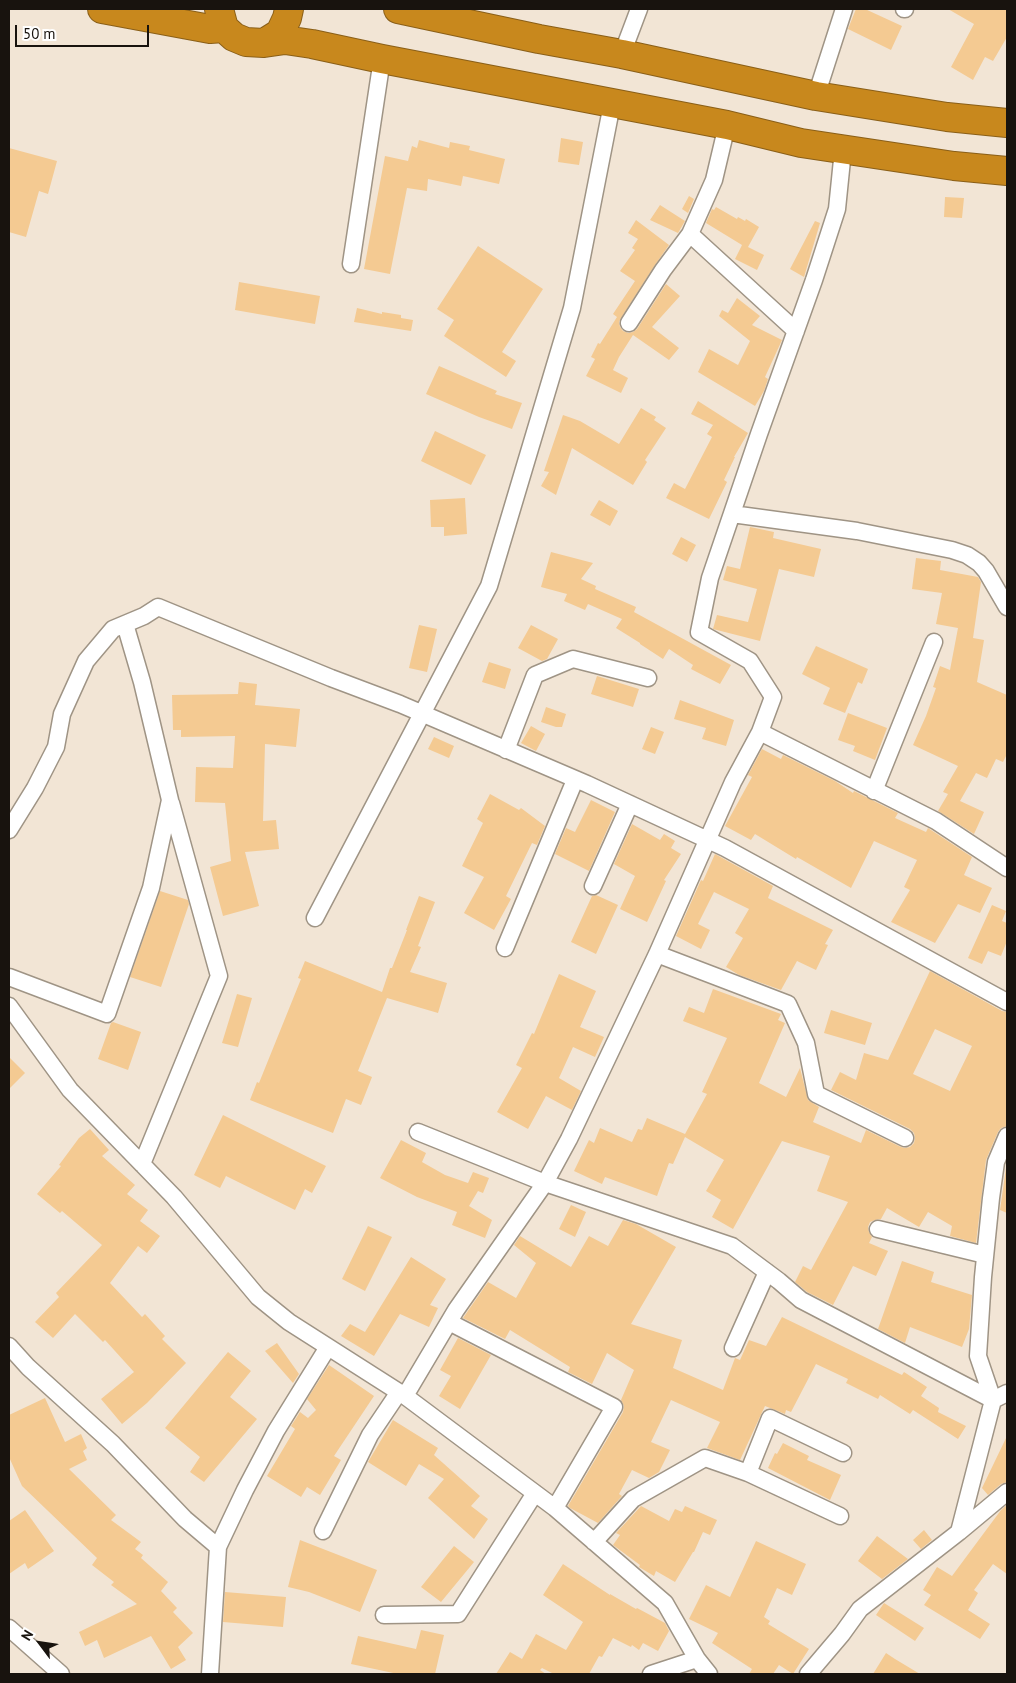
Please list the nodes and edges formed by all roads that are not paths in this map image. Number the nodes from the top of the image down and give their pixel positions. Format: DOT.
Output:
graph roads {
  1 [pos="102,9"];
  2 [pos="288,9"];
  3 [pos="398,9"];
  4 [pos="639,9"];
  5 [pos="844,9"];
  6 [pos="221,18"];
  7 [pos="264,43"];
  8 [pos="622,54"];
  9 [pos="382,59"];
  10 [pos="816,96"];
  11 [pos="612,104"];
  12 [pos="1007,123"];
  13 [pos="727,126"];
  14 [pos="843,150"];
  15 [pos="1007,171"];
  16 [pos="690,234"];
  17 [pos="351,264"];
  18 [pos="629,323"];
  19 [pos="796,330"];
  20 [pos="732,514"];
  21 [pos="1007,607"];
  22 [pos="125,624"];
  23 [pos="934,642"];
  24 [pos="648,678"];
  25 [pos="422,714"];
  26 [pos="760,732"];
  27 [pos="506,750"];
  28 [pos="575,780"];
  29 [pos="874,790"];
  30 [pos="170,800"];
  31 [pos="630,804"];
  32 [pos="9,830"];
  33 [pos="708,841"];
  34 [pos="1007,868"];
  35 [pos="593,886"];
  36 [pos="315,918"];
  37 [pos="505,948"];
  38 [pos="657,954"];
  39 [pos="9,977"];
  40 [pos="1007,1002"];
  41 [pos="9,1006"];
  42 [pos="418,1132"];
  43 [pos="1007,1136"];
  44 [pos="905,1138"];
  45 [pos="142,1164"];
  46 [pos="545,1183"];
  47 [pos="878,1229"];
  48 [pos="985,1255"];
  49 [pos="767,1272"];
  50 [pos="449,1322"];
  51 [pos="9,1346"];
  52 [pos="328,1347"];
  53 [pos="732,1348"];
  54 [pos="402,1394"];
  55 [pos="1000,1397"];
  56 [pos="843,1454"];
  57 [pos="748,1473"];
  58 [pos="1007,1492"];
  59 [pos="535,1494"];
  60 [pos="555,1508"];
  61 [pos="840,1516"];
  62 [pos="324,1532"];
  63 [pos="959,1532"];
  64 [pos="594,1542"];
  65 [pos="218,1547"];
  66 [pos="384,1615"];
  67 [pos="9,1628"];
  68 [pos="697,1659"];
  69 [pos="61,1674"];
  70 [pos="210,1674"];
  71 [pos="651,1674"];
  72 [pos="709,1674"];
  73 [pos="808,1674"];
  1 -- 6 [label="highway"];
  2 -- 7 [label="highway"];
  3 -- 8 [label="highway"];
  4 -- 8 [label="street"];
  5 -- 10 [label="street"];
  6 -- 7 [label="highway"];
  7 -- 9 [label="highway"];
  8 -- 10 [label="highway"];
  9 -- 11 [label="highway"];
  9 -- 17 [label="street"];
  10 -- 12 [label="highway"];
  11 -- 13 [label="highway"];
  11 -- 25 [label="street"];
  13 -- 14 [label="highway"];
  13 -- 16 [label="street"];
  14 -- 15 [label="highway"];
  14 -- 19 [label="street"];
  16 -- 18 [label="street"];
  16 -- 19 [label="street"];
  19 -- 20 [label="street"];
  20 -- 21 [label="street"];
  20 -- 26 [label="street"];
  22 -- 25 [label="street"];
  22 -- 30 [label="street"];
  22 -- 32 [label="street"];
  23 -- 29 [label="street"];
  24 -- 27 [label="street"];
  25 -- 27 [label="street"];
  25 -- 36 [label="street"];
  26 -- 29 [label="street"];
  26 -- 33 [label="street"];
  27 -- 28 [label="street"];
  28 -- 31 [label="street"];
  28 -- 37 [label="street"];
  29 -- 34 [label="street"];
  30 -- 39 [label="street"];
  30 -- 45 [label="street"];
  31 -- 33 [label="street"];
  31 -- 35 [label="street"];
  33 -- 38 [label="street"];
  33 -- 40 [label="street"];
  38 -- 44 [label="street"];
  38 -- 46 [label="street"];
  41 -- 45 [label="street"];
  42 -- 46 [label="street"];
  43 -- 48 [label="street"];
  45 -- 52 [label="street"];
  46 -- 49 [label="street"];
  46 -- 50 [label="street"];
  47 -- 48 [label="street"];
  48 -- 55 [label="street"];
  49 -- 53 [label="street"];
  49 -- 55 [label="street"];
  50 -- 54 [label="street"];
  50 -- 60 [label="street"];
  51 -- 65 [label="street"];
  52 -- 54 [label="street"];
  52 -- 65 [label="street"];
  54 -- 59 [label="street"];
  54 -- 62 [label="street"];
  55 -- 63 [label="street"];
  56 -- 57 [label="street"];
  57 -- 61 [label="street"];
  57 -- 64 [label="street"];
  58 -- 63 [label="street"];
  59 -- 60 [label="street"];
  59 -- 66 [label="street"];
  60 -- 64 [label="street"];
  63 -- 73 [label="street"];
  64 -- 68 [label="street"];
  65 -- 70 [label="street"];
  67 -- 69 [label="street"];
  68 -- 71 [label="street"];
  68 -- 72 [label="street"];
}
